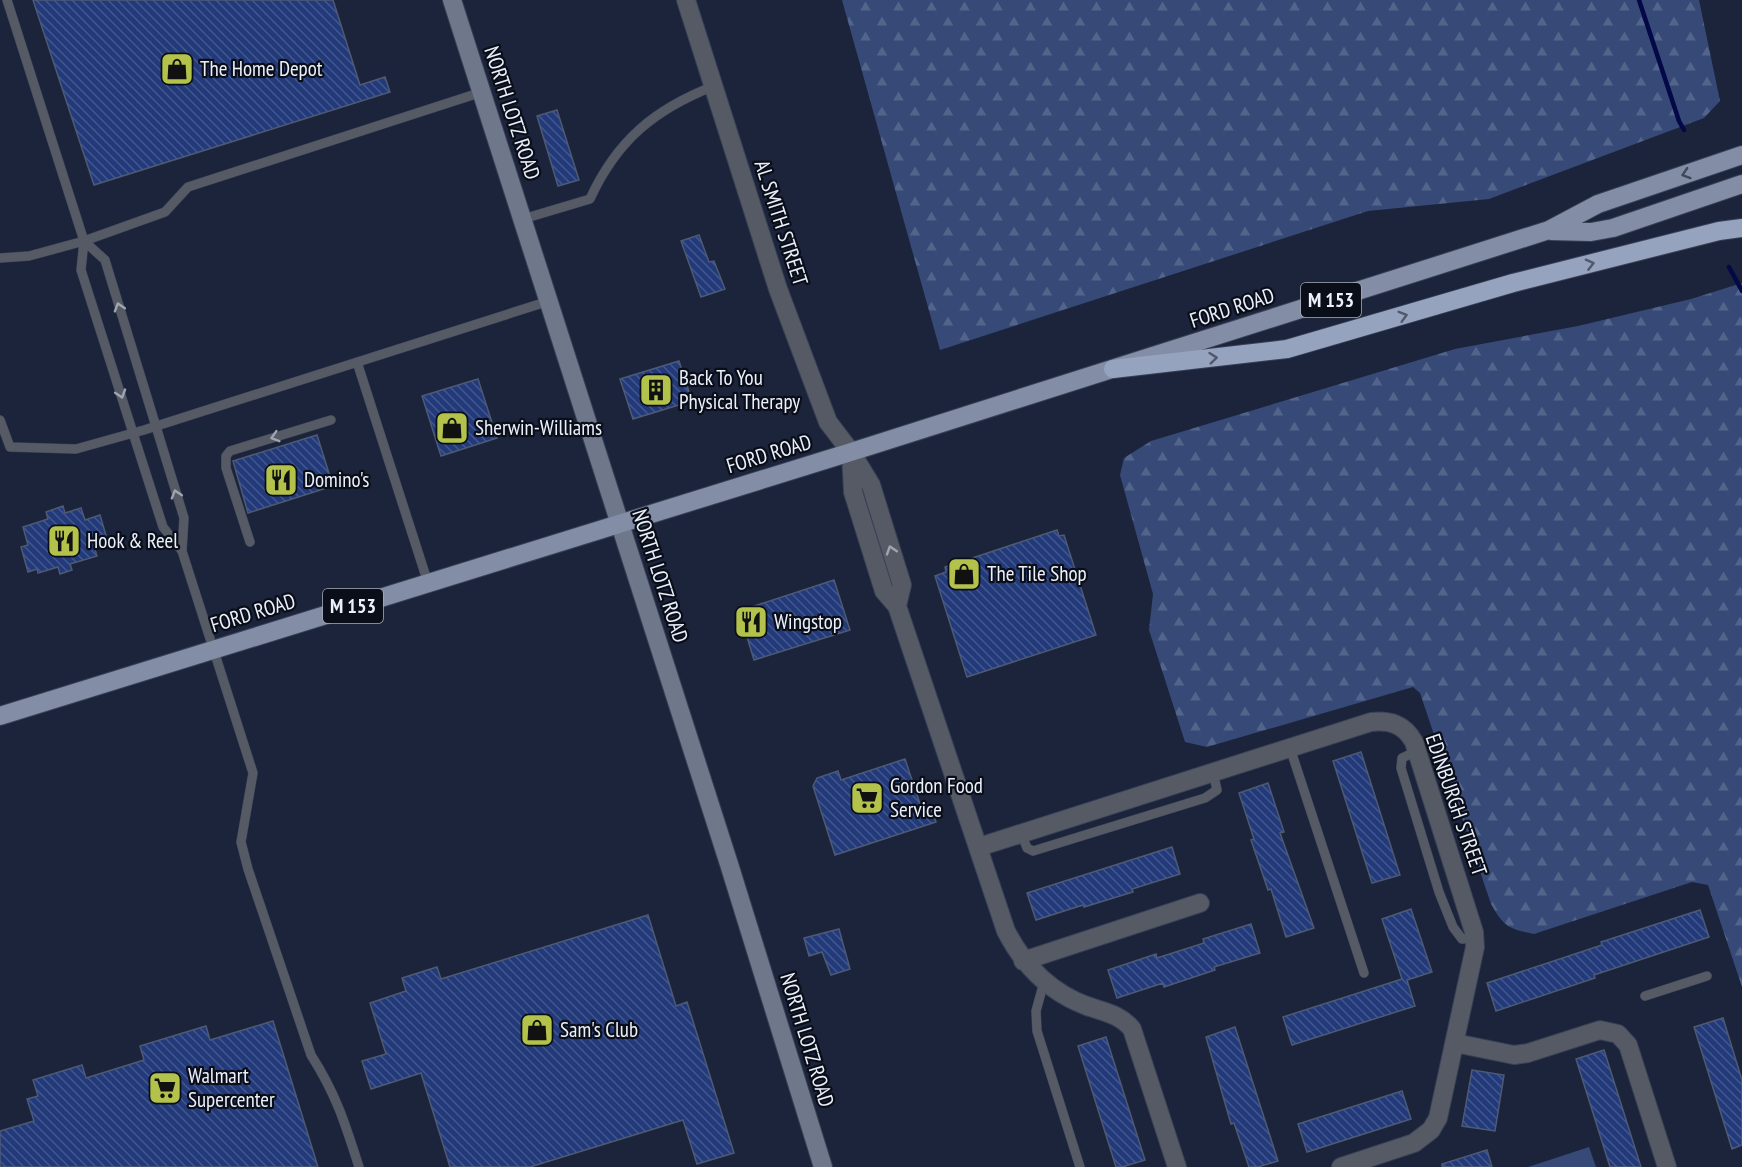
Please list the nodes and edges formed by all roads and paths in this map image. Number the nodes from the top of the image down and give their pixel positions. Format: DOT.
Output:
graph roads {
  1 [pos="7,0"];
  2 [pos="452,0"];
  3 [pos="686,0"];
  4 [pos="714,86"];
  5 [pos="482,92"];
  6 [pos="1742,155"];
  7 [pos="1742,184"];
  8 [pos="523,219"];
  9 [pos="1742,228"];
  10 [pos="1549,230"];
  11 [pos="84,241"];
  12 [pos="0,258"];
  13 [pos="549,301"];
  14 [pos="357,362"];
  15 [pos="1113,369"];
  16 [pos="0,420"];
  17 [pos="331,420"];
  18 [pos="155,426"];
  19 [pos="133,433"];
  20 [pos="851,452"];
  21 [pos="619,524"];
  22 [pos="250,542"];
  23 [pos="182,551"];
  24 [pos="428,583"];
  25 [pos="213,649"];
  26 [pos="0,716"];
  27 [pos="1290,748"];
  28 [pos="979,847"];
  29 [pos="1200,903"];
  30 [pos="1023,961"];
  31 [pos="1364,973"];
  32 [pos="1707,976"];
  33 [pos="1044,982"];
  34 [pos="1645,996"];
  35 [pos="1455,1043"];
  36 [pos="359,1167"];
  37 [pos="823,1167"];
  38 [pos="1080,1167"];
  39 [pos="1177,1167"];
  40 [pos="1341,1167"];
  41 [pos="1667,1167"];
  1 -- 11 [label="lane"];
  2 -- 5 [label="street, NORTH LOTZ ROAD"];
  3 -- 4 [label="street, AL SMITH STREET"];
  4 -- 8 [label="lane"];
  4 -- 20 [label="street, AL SMITH STREET"];
  5 -- 8 [label="street, NORTH LOTZ ROAD"];
  5 -- 11 [label="lane"];
  6 -- 10 [label="main road, FORD ROAD / M 153, one-way"];
  7 -- 10 [label="main road, FORD ROAD / M 153"];
  8 -- 13 [label="street, NORTH LOTZ ROAD"];
  15 -- 9 [label="highway, one-way"];
  10 -- 15 [label="main road, FORD ROAD / M 153"];
  11 -- 12 [label="lane"];
  18 -- 11 [label="lane, one-way"];
  11 -- 19 [label="lane, one-way"];
  13 -- 14 [label="lane"];
  13 -- 21 [label="street, NORTH LOTZ ROAD"];
  14 -- 18 [label="lane"];
  14 -- 24 [label="lane"];
  15 -- 20 [label="main road, FORD ROAD / M 153"];
  16 -- 19 [label="lane"];
  17 -- 22 [label="lane, one-way"];
  18 -- 19 [label="lane"];
  23 -- 18 [label="lane, one-way"];
  19 -- 23 [label="lane"];
  20 -- 21 [label="main road, FORD ROAD / M 153"];
  20 -- 28 [label="street, AL SMITH STREET"];
  21 -- 24 [label="main road, FORD ROAD / M 153"];
  21 -- 37 [label="street, NORTH LOTZ ROAD"];
  23 -- 25 [label="lane"];
  24 -- 25 [label="main road, FORD ROAD / M 153"];
  25 -- 26 [label="main road, FORD ROAD / M 153"];
  25 -- 36 [label="lane"];
  27 -- 28 [label="street, EDINBURGH STREET"];
  27 -- 31 [label="lane"];
  27 -- 35 [label="street, EDINBURGH STREET"];
  28 -- 30 [label="street"];
  29 -- 30 [label="street"];
  30 -- 33 [label="street"];
  32 -- 34 [label="lane"];
  33 -- 38 [label="lane"];
  33 -- 39 [label="street"];
  35 -- 40 [label="street, EDINBURGH STREET"];
  35 -- 41 [label="street"];
}
